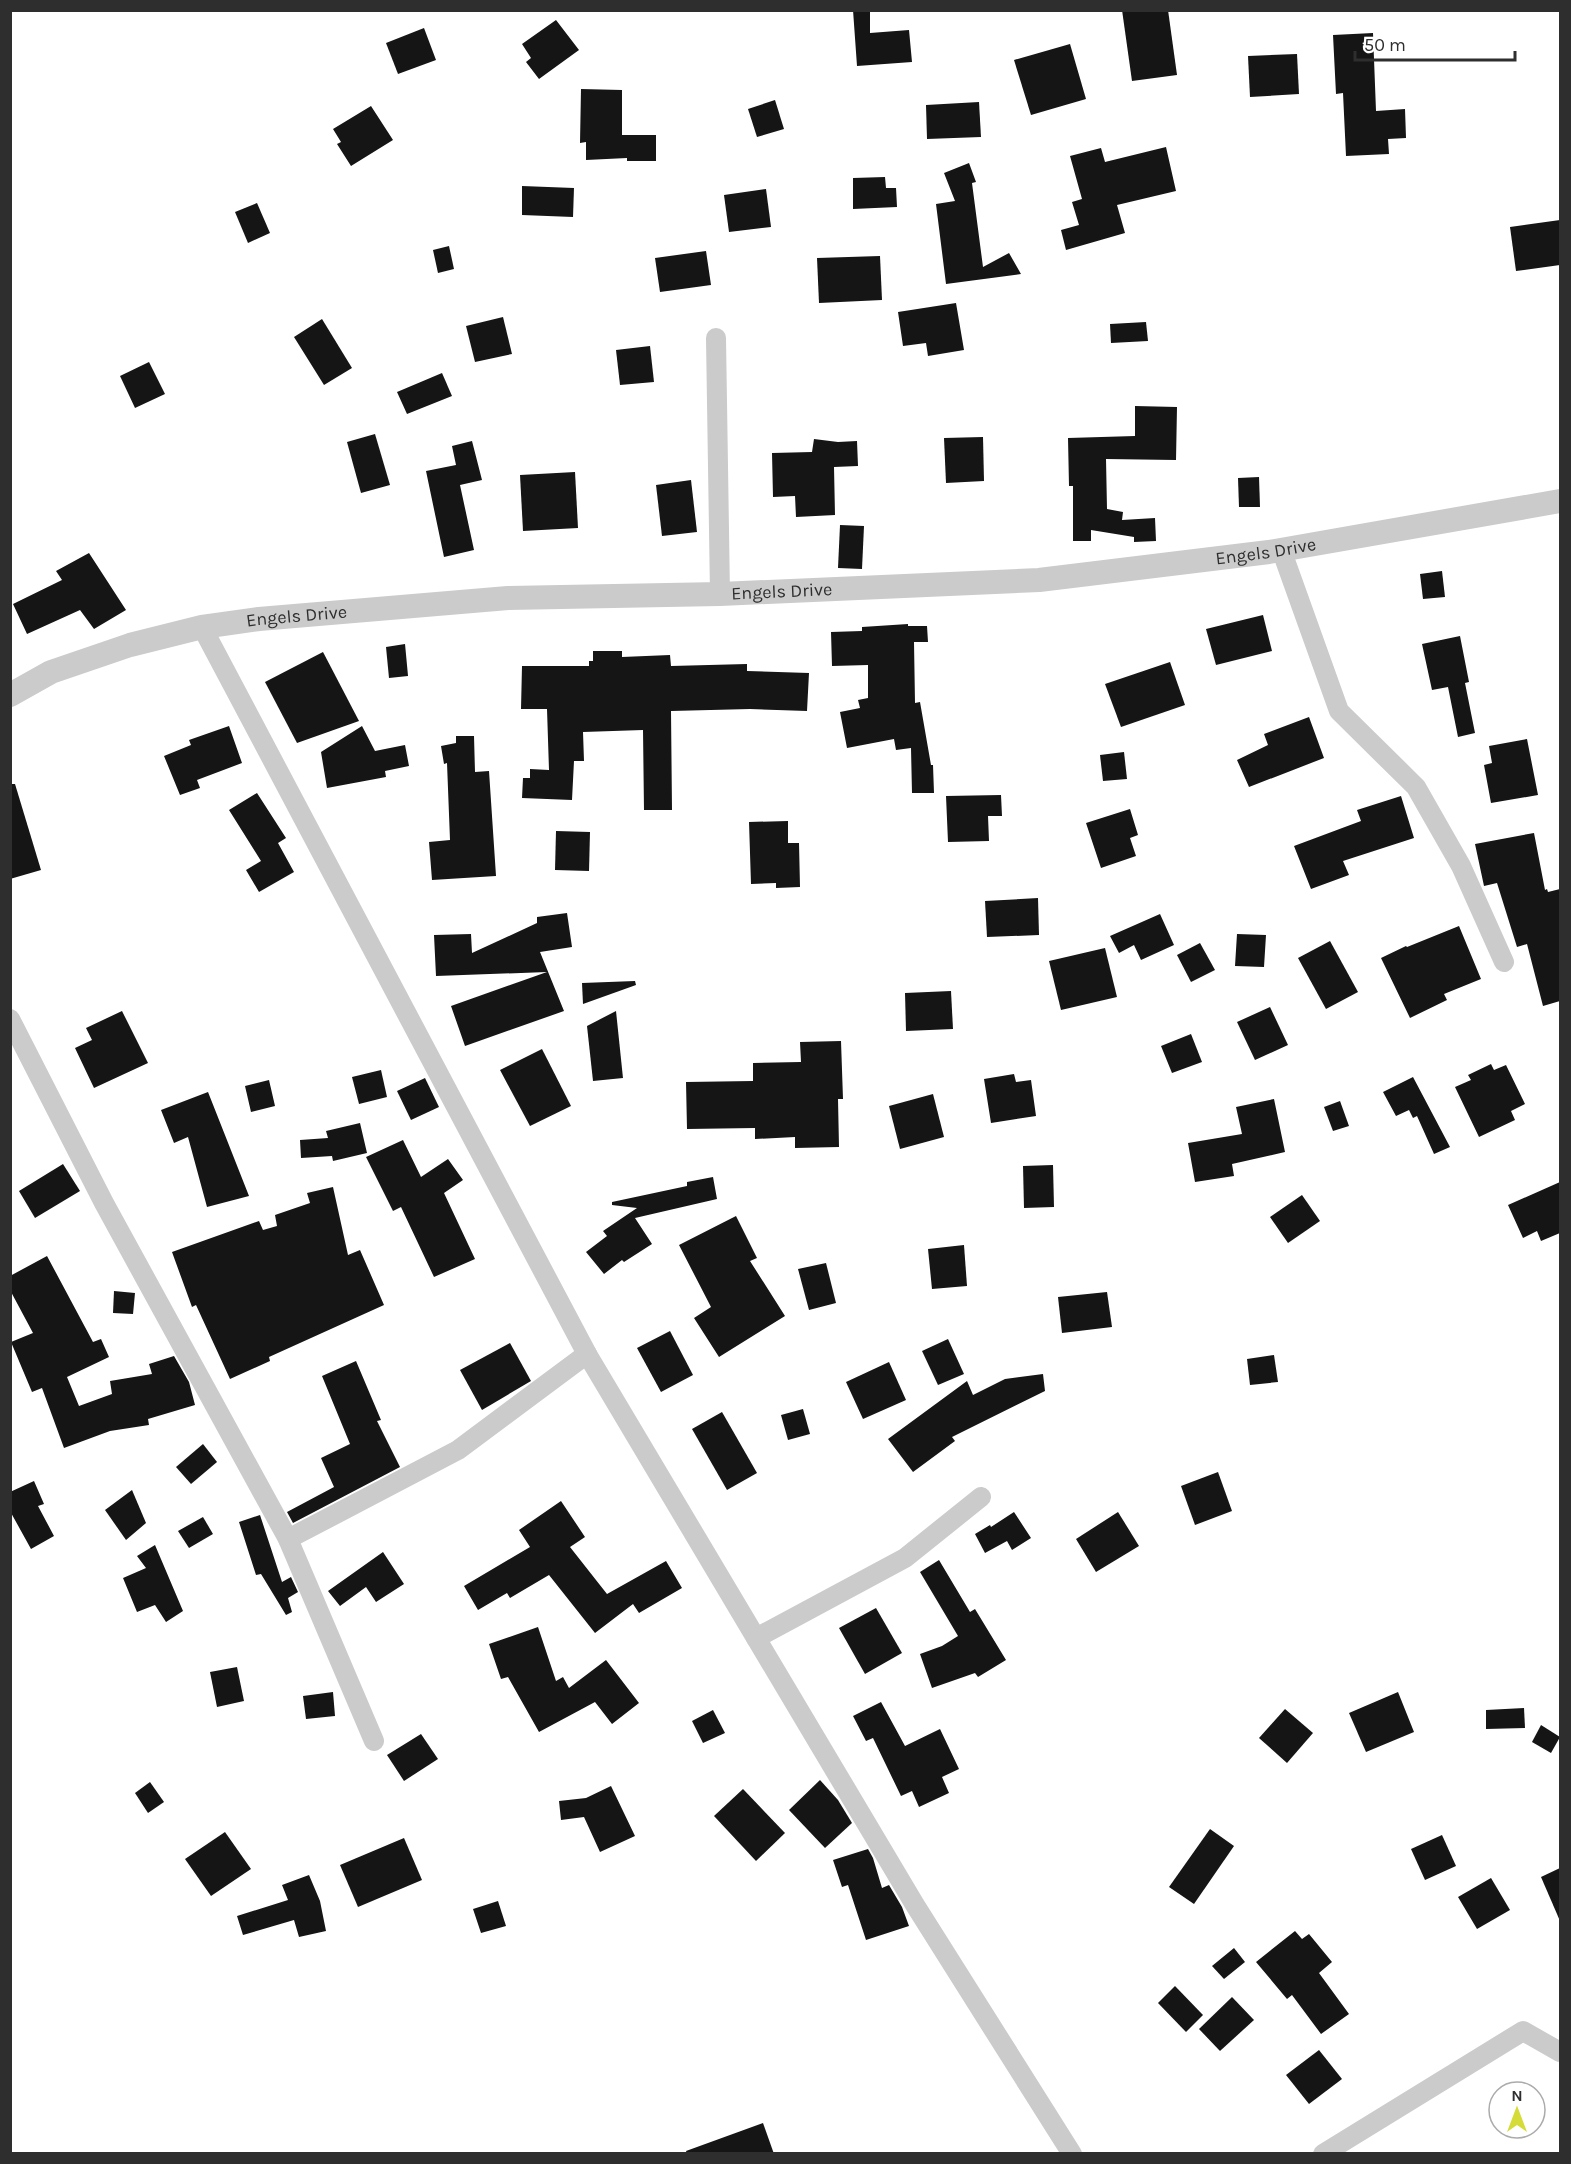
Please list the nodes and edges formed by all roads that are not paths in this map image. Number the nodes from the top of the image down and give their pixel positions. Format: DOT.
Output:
graph roads {
  1 [pos="716,338"];
  2 [pos="1560,501"];
  3 [pos="1281,549"];
  4 [pos="720,594"];
  5 [pos="202,627"];
  6 [pos="10,695"];
  7 [pos="1503,962"];
  8 [pos="10,1019"];
  9 [pos="587,1354"];
  10 [pos="981,1497"];
  11 [pos="288,1539"];
  12 [pos="756,1638"];
  13 [pos="374,1741"];
  14 [pos="1560,2052"];
  15 [pos="1072,2154"];
  16 [pos="1323,2154"];
  1 -- 4 [label="street"];
  2 -- 3 [label="street, Engels Drive"];
  3 -- 4 [label="street, Engels Drive"];
  3 -- 7 [label="street"];
  4 -- 5 [label="street, Engels Drive"];
  5 -- 6 [label="street, Engels Drive"];
  5 -- 9 [label="street"];
  8 -- 11 [label="street"];
  9 -- 11 [label="street"];
  9 -- 12 [label="street"];
  10 -- 12 [label="street"];
  11 -- 13 [label="street"];
  12 -- 15 [label="street"];
  14 -- 16 [label="street"];
}
